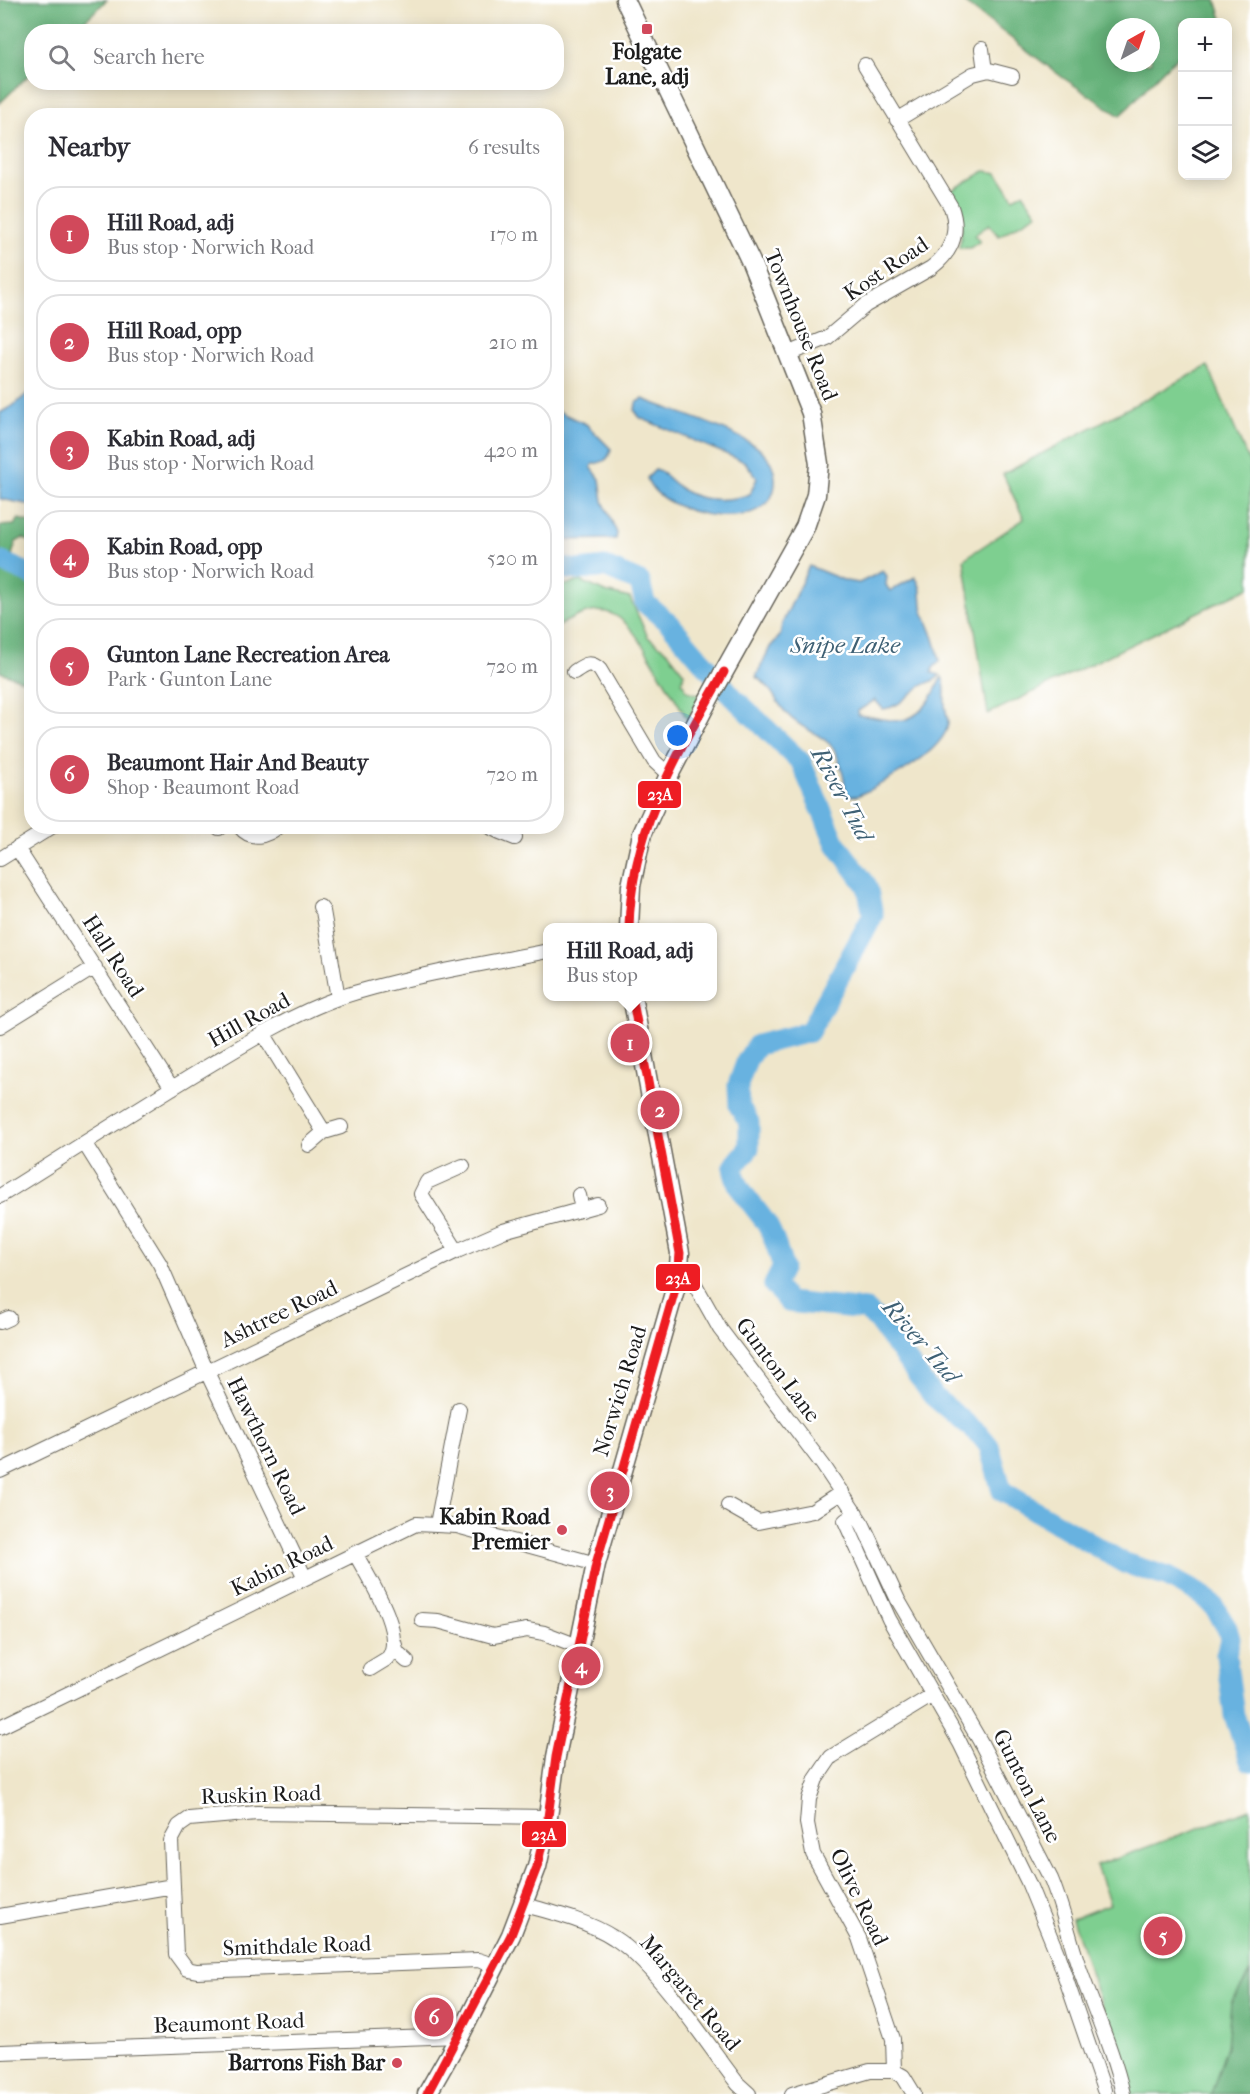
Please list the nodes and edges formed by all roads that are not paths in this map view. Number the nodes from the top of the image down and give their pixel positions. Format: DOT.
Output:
graph roads {
  1 [pos="625,0"];
  2 [pos="982,49"];
  3 [pos="865,65"];
  4 [pos="985,71"];
  5 [pos="1012,76"];
  6 [pos="897,120"];
  7 [pos="788,354"];
  8 [pos="574,672"];
  9 [pos="669,775"];
  10 [pos="41,834"];
  11 [pos="250,834"];
  12 [pos="269,834"];
  13 [pos="508,834"];
  14 [pos="515,838"];
  15 [pos="18,849"];
  16 [pos="0,859"];
  17 [pos="320,907"];
  18 [pos="629,923"];
  19 [pos="543,952"];
  20 [pos="95,967"];
  21 [pos="338,999"];
  22 [pos="633,1001"];
  23 [pos="0,1026"];
  24 [pos="264,1033"];
  25 [pos="172,1088"];
  26 [pos="340,1127"];
  27 [pos="324,1132"];
  28 [pos="85,1144"];
  29 [pos="309,1145"];
  30 [pos="463,1166"];
  31 [pos="579,1195"];
  32 [pos="0,1196"];
  33 [pos="598,1205"];
  34 [pos="582,1210"];
  35 [pos="457,1251"];
  36 [pos="678,1279"];
  37 [pos="207,1372"];
  38 [pos="459,1409"];
  39 [pos="0,1471"];
  40 [pos="842,1492"];
  41 [pos="728,1505"];
  42 [pos="856,1513"];
  43 [pos="436,1524"];
  44 [pos="355,1553"];
  45 [pos="596,1564"];
  46 [pos="305,1578"];
  47 [pos="422,1620"];
  48 [pos="394,1640"];
  49 [pos="578,1646"];
  50 [pos="407,1661"];
  51 [pos="370,1669"];
  52 [pos="931,1696"];
  53 [pos="0,1727"];
  54 [pos="548,1817"];
  55 [pos="173,1886"];
  56 [pos="524,1905"];
  57 [pos="0,1916"];
  58 [pos="496,1966"];
  59 [pos="460,2036"];
  60 [pos="0,2052"];
  61 [pos="894,2071"];
  62 [pos="1104,2090"];
  63 [pos="427,2094"];
  64 [pos="749,2094"];
  65 [pos="792,2094"];
  66 [pos="914,2094"];
  67 [pos="1123,2094"];
  1 -- 7 [label="street, Townhouse Road"];
  2 -- 4 [label="street"];
  3 -- 6 [label="street, Kost Road"];
  4 -- 5 [label="street"];
  4 -- 6 [label="street"];
  6 -- 7 [label="street, Kost Road"];
  7 -- 9 [label="street, Townhouse Road"];
  8 -- 9 [label="street"];
  9 -- 18 [label="street"];
  10 -- 15 [label="street"];
  11 -- 12 [label="street"];
  13 -- 14 [label="street"];
  15 -- 16 [label="street"];
  15 -- 20 [label="street, Hall Road"];
  17 -- 21 [label="street"];
  19 -- 21 [label="street, Hill Road"];
  20 -- 23 [label="street"];
  20 -- 25 [label="street, Hall Road"];
  21 -- 24 [label="street, Hill Road"];
  22 -- 36 [label="street, Norwich Road"];
  24 -- 25 [label="street, Hill Road"];
  24 -- 27 [label="street"];
  25 -- 28 [label="street, Hill Road"];
  26 -- 27 [label="street"];
  27 -- 29 [label="street"];
  28 -- 32 [label="street, Hill Road"];
  28 -- 37 [label="street, Hawthorn Road"];
  30 -- 35 [label="street"];
  31 -- 34 [label="street"];
  33 -- 34 [label="street, Ashtree Road"];
  34 -- 35 [label="street, Ashtree Road"];
  35 -- 37 [label="street, Ashtree Road"];
  36 -- 40 [label="street, Gunton Lane"];
  36 -- 45 [label="street, Norwich Road"];
  37 -- 39 [label="street, Ashtree Road"];
  37 -- 46 [label="street, Hawthorn Road"];
  38 -- 43 [label="street"];
  40 -- 41 [label="street"];
  40 -- 42 [label="street, Gunton Lane"];
  42 -- 52 [label="street, Gunton Lane"];
  42 -- 67 [label="street, Gunton Lane"];
  43 -- 44 [label="street, Kabin Road"];
  43 -- 45 [label="street, Kabin Road"];
  44 -- 46 [label="street, Kabin Road"];
  44 -- 48 [label="street"];
  45 -- 49 [label="street, Norwich Road"];
  46 -- 53 [label="street, Kabin Road"];
  47 -- 49 [label="street"];
  48 -- 50 [label="street"];
  48 -- 51 [label="street"];
  49 -- 54 [label="street, Norwich Road"];
  52 -- 61 [label="street, Olive Road"];
  52 -- 62 [label="street, Gunton Lane"];
  54 -- 55 [label="street, Ruskin Road"];
  54 -- 56 [label="street, Norwich Road"];
  55 -- 57 [label="street"];
  55 -- 58 [label="street, Smithdale Road"];
  56 -- 58 [label="street, Norwich Road"];
  56 -- 64 [label="street, Margaret Road"];
  58 -- 59 [label="street, Norwich Road"];
  59 -- 60 [label="street, Beaumont Road"];
  59 -- 63 [label="street, Norwich Road"];
  61 -- 65 [label="street"];
  61 -- 66 [label="street"];
}
